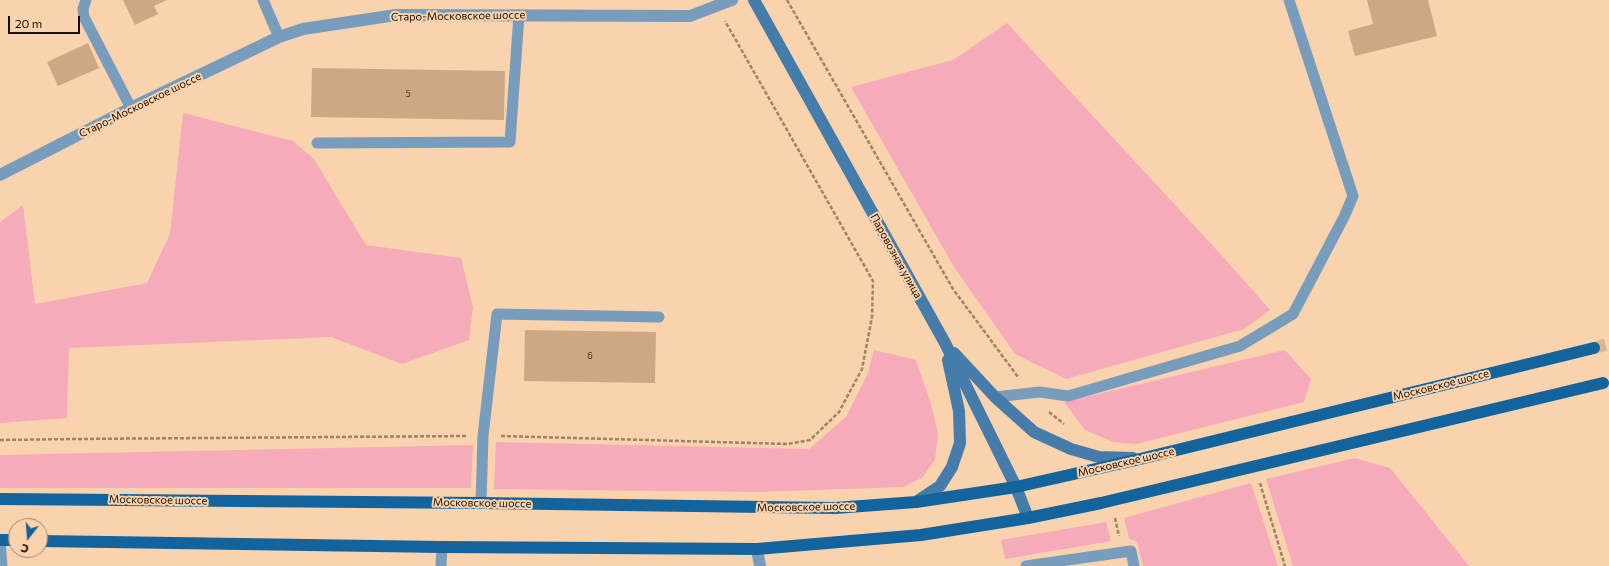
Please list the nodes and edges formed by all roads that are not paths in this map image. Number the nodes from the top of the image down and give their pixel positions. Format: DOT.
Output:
graph roads {
  1 [pos="86,0"];
  2 [pos="263,0"];
  3 [pos="732,0"];
  4 [pos="754,0"];
  5 [pos="1289,0"];
  6 [pos="519,15"];
  7 [pos="279,37"];
  8 [pos="131,108"];
  9 [pos="317,144"];
  10 [pos="0,175"];
  11 [pos="660,317"];
  12 [pos="945,343"];
  13 [pos="1594,348"];
  14 [pos="1603,383"];
  15 [pos="995,397"];
  16 [pos="1140,459"];
  17 [pos="1016,487"];
  18 [pos="0,499"];
  19 [pos="916,502"];
  20 [pos="481,503"];
  21 [pos="1028,518"];
  22 [pos="0,540"];
  23 [pos="48,541"];
  24 [pos="442,547"];
  25 [pos="757,549"];
  26 [pos="2,566"];
  27 [pos="441,566"];
  28 [pos="760,566"];
  29 [pos="1026,566"];
  30 [pos="1134,566"];
  1 -- 8 [label="lane"];
  2 -- 7 [label="lane"];
  3 -- 6 [label="street, Старо-Московское шоссе"];
  4 -- 12 [label="main road, Паровозная улица"];
  5 -- 15 [label="lane"];
  6 -- 7 [label="street, Старо-Московское шоссе"];
  6 -- 9 [label="lane"];
  7 -- 8 [label="street, Старо-Московское шоссе"];
  8 -- 10 [label="street, Старо-Московское шоссе"];
  11 -- 20 [label="lane"];
  12 -- 15 [label="main road"];
  12 -- 17 [label="main road, Паровозная улица"];
  12 -- 19 [label="main road"];
  13 -- 16 [label="main road, Московское шоссе"];
  14 -- 21 [label="main road"];
  15 -- 16 [label="main road"];
  16 -- 17 [label="main road, Московское шоссе"];
  17 -- 19 [label="main road, Московское шоссе"];
  17 -- 21 [label="main road, Паровозная улица"];
  18 -- 20 [label="main road, Московское шоссе"];
  19 -- 20 [label="main road, Московское шоссе"];
  21 -- 25 [label="main road"];
  22 -- 26 [label="lane"];
  23 -- 24 [label="main road"];
  24 -- 25 [label="main road"];
  24 -- 27 [label="lane"];
  25 -- 28 [label="street"];
  29 -- 30 [label="lane"];
}
